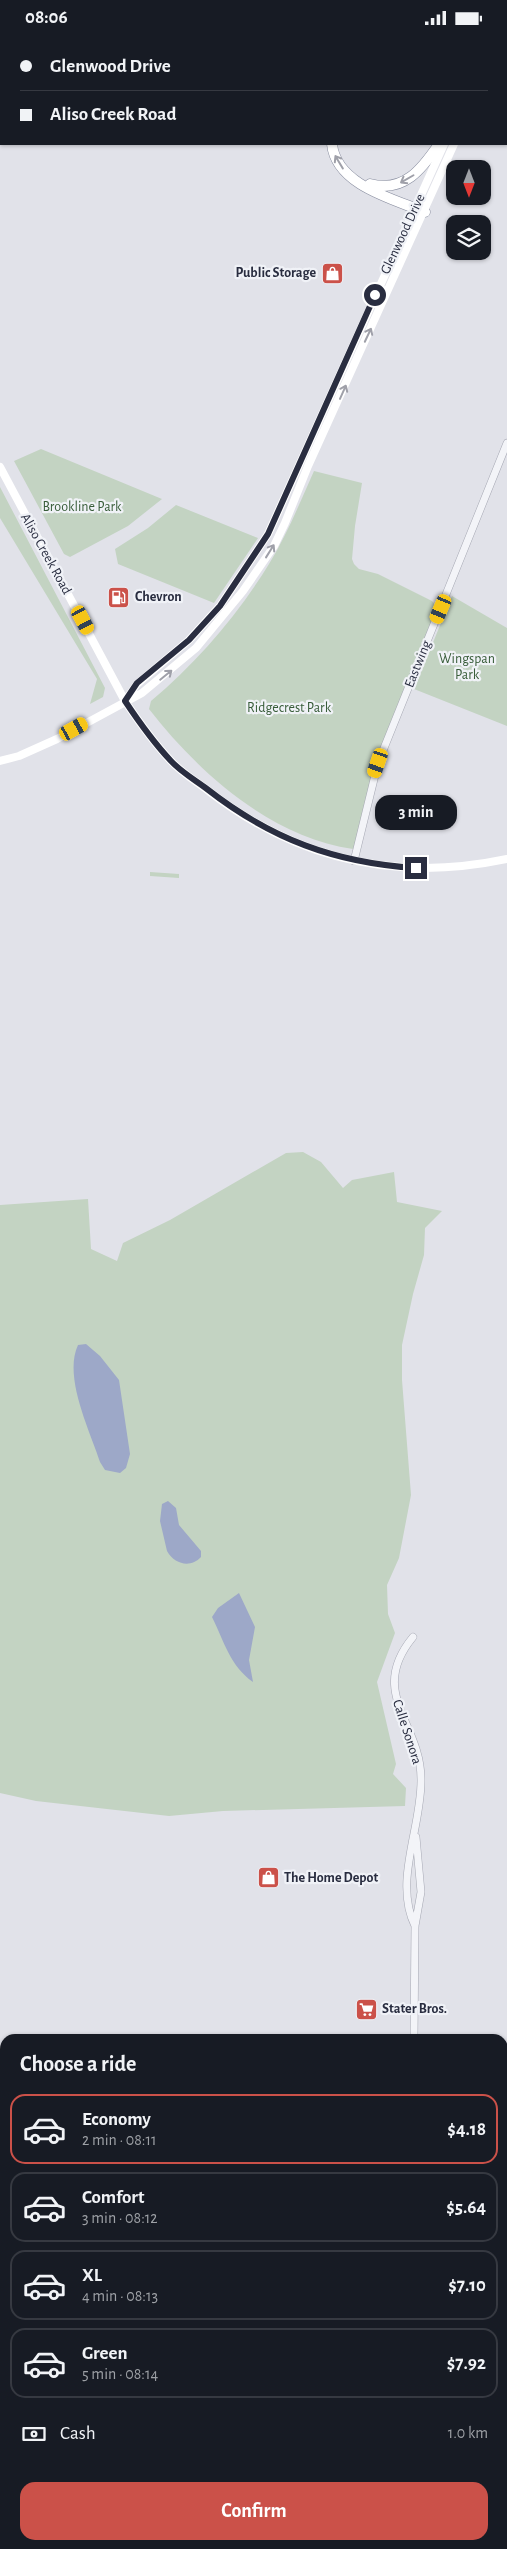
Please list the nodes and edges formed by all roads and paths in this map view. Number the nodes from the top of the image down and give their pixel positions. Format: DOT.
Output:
graph roads {
  1 [pos="332,145"];
  2 [pos="438,145"];
  3 [pos="444,145"];
  4 [pos="453,145"];
  5 [pos="351,177"];
  6 [pos="420,210"];
  7 [pos="507,443"];
  8 [pos="0,467"];
  9 [pos="125,701"];
  10 [pos="0,761"];
  11 [pos="507,859"];
  12 [pos="354,861"];
  13 [pos="413,1637"];
  14 [pos="415,1832"];
  15 [pos="420,1869"];
  16 [pos="408,1874"];
  17 [pos="416,1926"];
  18 [pos="414,2034"];
  5 -- 1 [label="highway, one-way"];
  2 -- 5 [label="highway, one-way"];
  3 -- 6 [label="main road, Glenwood Drive"];
  4 -- 6 [label="main road, Glenwood Drive"];
  5 -- 6 [label="highway"];
  6 -- 9 [label="main road, Glenwood Drive"];
  9 -- 6 [label="main road, Glenwood Drive, one-way"];
  7 -- 12 [label="street, Eastwing"];
  8 -- 9 [label="main road, Aliso Creek Road"];
  9 -- 10 [label="main road, Glenwood Drive"];
  9 -- 12 [label="main road, Aliso Creek Road"];
  11 -- 12 [label="main road, Aliso Creek Road"];
  13 -- 14 [label="street, Calle Sonora"];
  14 -- 15 [label="street, Calle Sonora"];
  14 -- 16 [label="street, Calle Sonora"];
  15 -- 16 [label="street"];
  15 -- 17 [label="street, Calle Sonora"];
  16 -- 17 [label="street, Calle Sonora"];
  17 -- 18 [label="street, Calle Sonora"];
}
